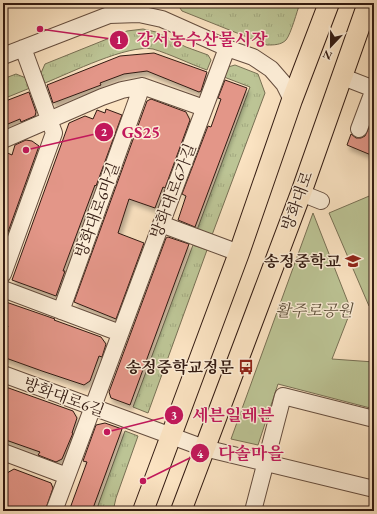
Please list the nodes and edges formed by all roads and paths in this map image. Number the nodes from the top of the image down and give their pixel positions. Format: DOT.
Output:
graph roads {
  1 [pos="122,3"];
  2 [pos="329,3"];
  3 [pos="368,3"];
  4 [pos="109,15"];
  5 [pos="24,48"];
  6 [pos="227,48"];
  7 [pos="3,56"];
  8 [pos="343,77"];
  9 [pos="142,86"];
  10 [pos="374,89"];
  11 [pos="292,100"];
  12 [pos="204,108"];
  13 [pos="49,119"];
  14 [pos="359,129"];
  15 [pos="3,140"];
  16 [pos="301,192"];
  17 [pos="321,200"];
  18 [pos="161,224"];
  19 [pos="239,253"];
  20 [pos="3,274"];
  21 [pos="3,289"];
  22 [pos="61,311"];
  23 [pos="120,334"];
  24 [pos="3,374"];
  25 [pos="92,407"];
  26 [pos="374,419"];
  27 [pos="170,437"];
  28 [pos="204,448"];
  29 [pos="4,456"];
  30 [pos="265,463"];
  31 [pos="67,476"];
  32 [pos="374,489"];
  33 [pos="54,511"];
  34 [pos="143,511"];
  35 [pos="182,511"];
  36 [pos="253,511"];
  1 -- 4 [label="street"];
  2 -- 11 [label="main road"];
  3 -- 8 [label="main road, 방화대로"];
  4 -- 5 [label="street"];
  4 -- 6 [label="street"];
  5 -- 7 [label="street"];
  5 -- 13 [label="street"];
  6 -- 11 [label="street"];
  6 -- 12 [label="street, 방화대로6가길"];
  8 -- 10 [label="street"];
  8 -- 16 [label="main road, 방화대로"];
  9 -- 12 [label="street"];
  9 -- 13 [label="street"];
  9 -- 22 [label="street, 방화대로6마길"];
  10 -- 14 [label="street"];
  11 -- 19 [label="main road"];
  12 -- 18 [label="street, 방화대로6가길"];
  13 -- 15 [label="street"];
  13 -- 20 [label="street"];
  16 -- 17 [label="street"];
  16 -- 28 [label="main road, 방화대로"];
  18 -- 19 [label="street"];
  18 -- 23 [label="street, 방화대로6가길"];
  19 -- 27 [label="main road"];
  21 -- 22 [label="street"];
  22 -- 23 [label="street"];
  23 -- 25 [label="street, 방화대로6가길"];
  24 -- 25 [label="street, 방화대로6길"];
  25 -- 27 [label="street, 방화대로6길"];
  25 -- 31 [label="street, 방화대로6가길"];
  26 -- 30 [label="street"];
  27 -- 28 [label="street, 방화대로6길"];
  27 -- 34 [label="main road"];
  28 -- 30 [label="street, 방화대로6길"];
  28 -- 35 [label="main road, 방화대로"];
  29 -- 31 [label="street"];
  30 -- 32 [label="street, 방화대로6길"];
  30 -- 36 [label="street"];
  31 -- 33 [label="street, 방화대로6가길"];
}
